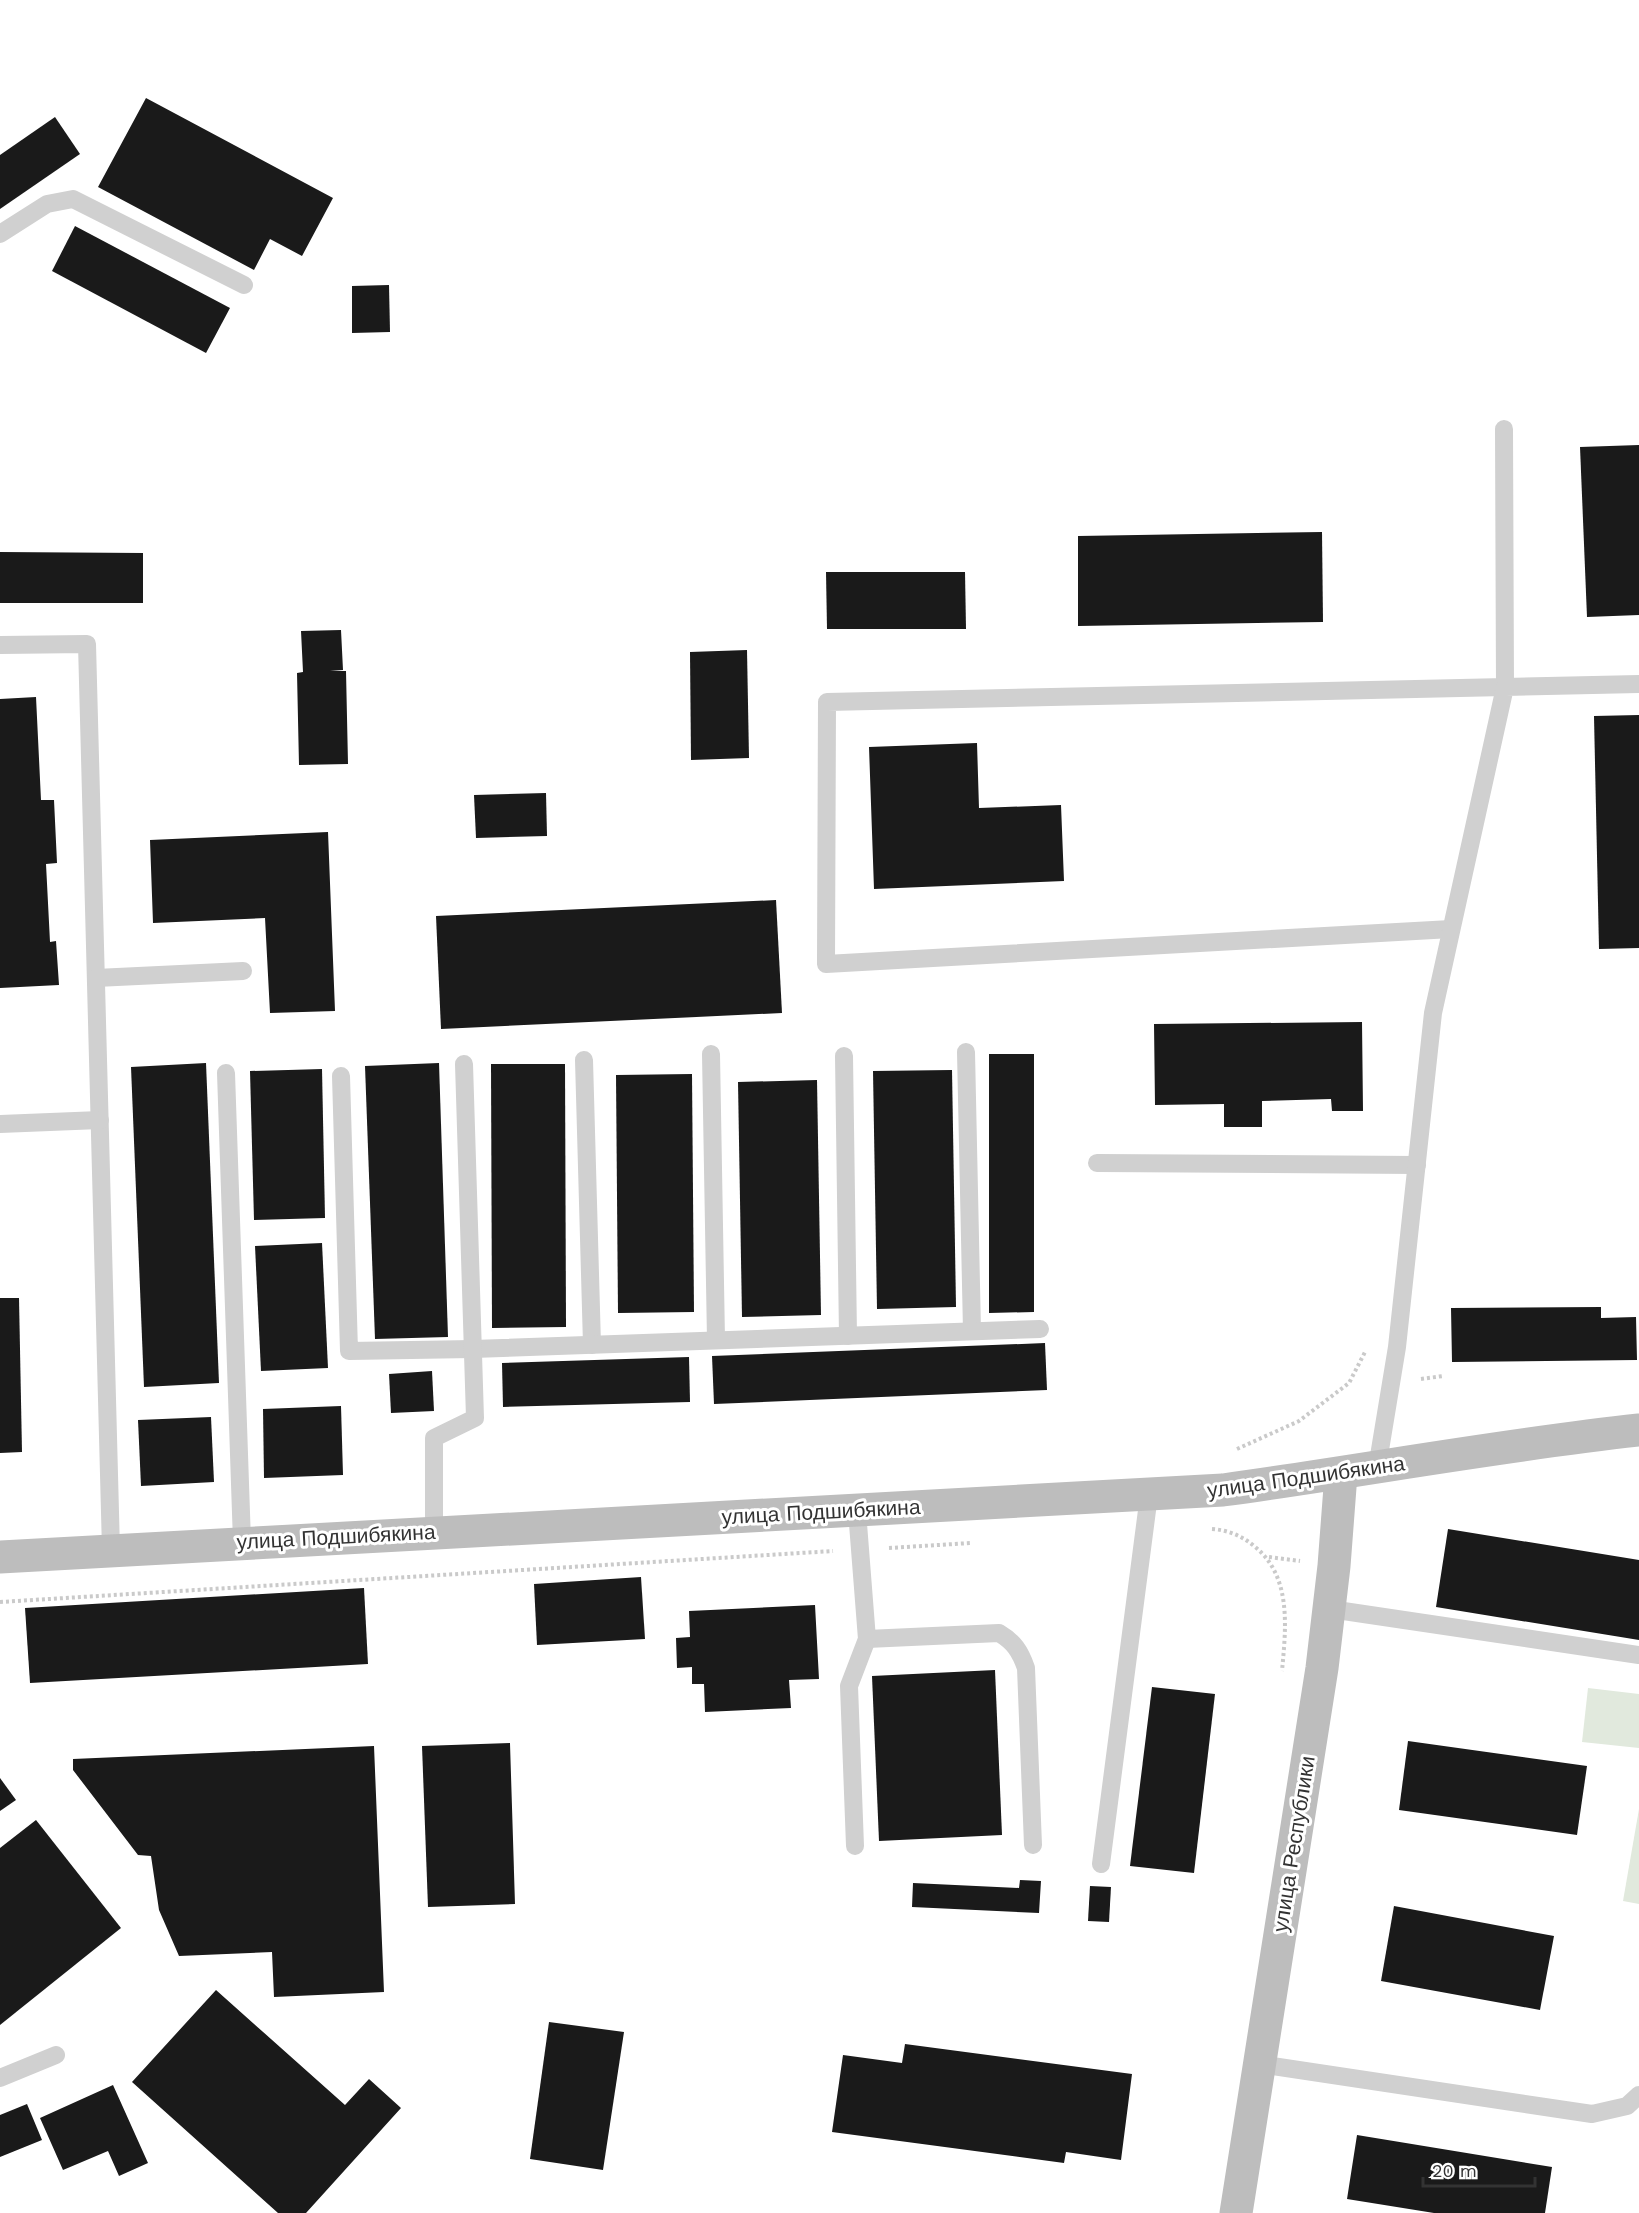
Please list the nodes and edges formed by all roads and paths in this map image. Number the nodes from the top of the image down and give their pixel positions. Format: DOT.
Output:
graph roads {
  1 [pos="0,234"];
  2 [pos="244,285"];
  3 [pos="1504,429"];
  4 [pos="0,645"];
  5 [pos="1639,684"];
  6 [pos="1505,687"];
  7 [pos="1451,929"];
  8 [pos="243,971"];
  9 [pos="96,978"];
  10 [pos="966,1052"];
  11 [pos="711,1054"];
  12 [pos="844,1056"];
  13 [pos="584,1060"];
  14 [pos="464,1064"];
  15 [pos="226,1073"];
  16 [pos="341,1076"];
  17 [pos="100,1120"];
  18 [pos="0,1124"];
  19 [pos="1097,1163"];
  20 [pos="1417,1165"];
  21 [pos="1040,1329"];
  22 [pos="972,1331"];
  23 [pos="848,1336"];
  24 [pos="716,1340"];
  25 [pos="592,1345"];
  26 [pos="1368,1347"];
  27 [pos="473,1349"];
  28 [pos="1639,1430"];
  29 [pos="1236,1450"];
  30 [pos="1377,1468"];
  31 [pos="1341,1474"];
  32 [pos="1149,1495"];
  33 [pos="857,1511"];
  34 [pos="1201,1529"];
  35 [pos="434,1532"];
  36 [pos="242,1542"];
  37 [pos="979,1542"];
  38 [pos="111,1550"];
  39 [pos="860,1550"];
  40 [pos="0,1557"];
  41 [pos="0,1602"];
  42 [pos="1330,1609"];
  43 [pos="867,1639"];
  44 [pos="1639,1654"];
  45 [pos="1281,1682"];
  46 [pos="1033,1845"];
  47 [pos="855,1846"];
  48 [pos="1101,1864"];
  49 [pos="56,2055"];
  50 [pos="1259,2064"];
  51 [pos="0,2078"];
  52 [pos="1639,2095"];
  53 [pos="1236,2213"];
  1 -- 2 [label="lane"];
  3 -- 6 [label="lane"];
  4 -- 9 [label="lane"];
  5 -- 6 [label="lane"];
  6 -- 7 [label="lane"];
  6 -- 7 [label="lane"];
  7 -- 20 [label="lane"];
  8 -- 9 [label="lane"];
  9 -- 17 [label="lane"];
  10 -- 22 [label="lane"];
  11 -- 24 [label="lane"];
  12 -- 23 [label="lane"];
  13 -- 25 [label="lane"];
  14 -- 27 [label="lane"];
  15 -- 36 [label="lane"];
  16 -- 27 [label="lane"];
  17 -- 18 [label="lane"];
  17 -- 38 [label="lane"];
  19 -- 20 [label="lane"];
  20 -- 30 [label="lane"];
  21 -- 22 [label="lane"];
  22 -- 23 [label="lane"];
  23 -- 24 [label="lane"];
  24 -- 25 [label="lane"];
  25 -- 27 [label="lane"];
  26 -- 29 [label="path"];
  27 -- 35 [label="lane"];
  28 -- 30 [label="main road, улица Подшибякина"];
  30 -- 31 [label="main road, улица Подшибякина"];
  31 -- 32 [label="main road, улица Подшибякина"];
  31 -- 42 [label="main road, улица Республики"];
  32 -- 33 [label="main road, улица Подшибякина"];
  32 -- 48 [label="lane"];
  33 -- 35 [label="main road, улица Подшибякина"];
  33 -- 39 [label="lane"];
  34 -- 45 [label="path"];
  35 -- 36 [label="main road, улица Подшибякина"];
  36 -- 38 [label="main road, улица Подшибякина"];
  37 -- 39 [label="path"];
  38 -- 40 [label="main road, улица Подшибякина"];
  39 -- 41 [label="path"];
  39 -- 43 [label="lane"];
  42 -- 44 [label="lane"];
  42 -- 50 [label="main road, улица Республики"];
  43 -- 46 [label="lane"];
  43 -- 47 [label="lane"];
  49 -- 51 [label="lane"];
  50 -- 52 [label="lane"];
  50 -- 53 [label="main road, улица Республики"];
}
